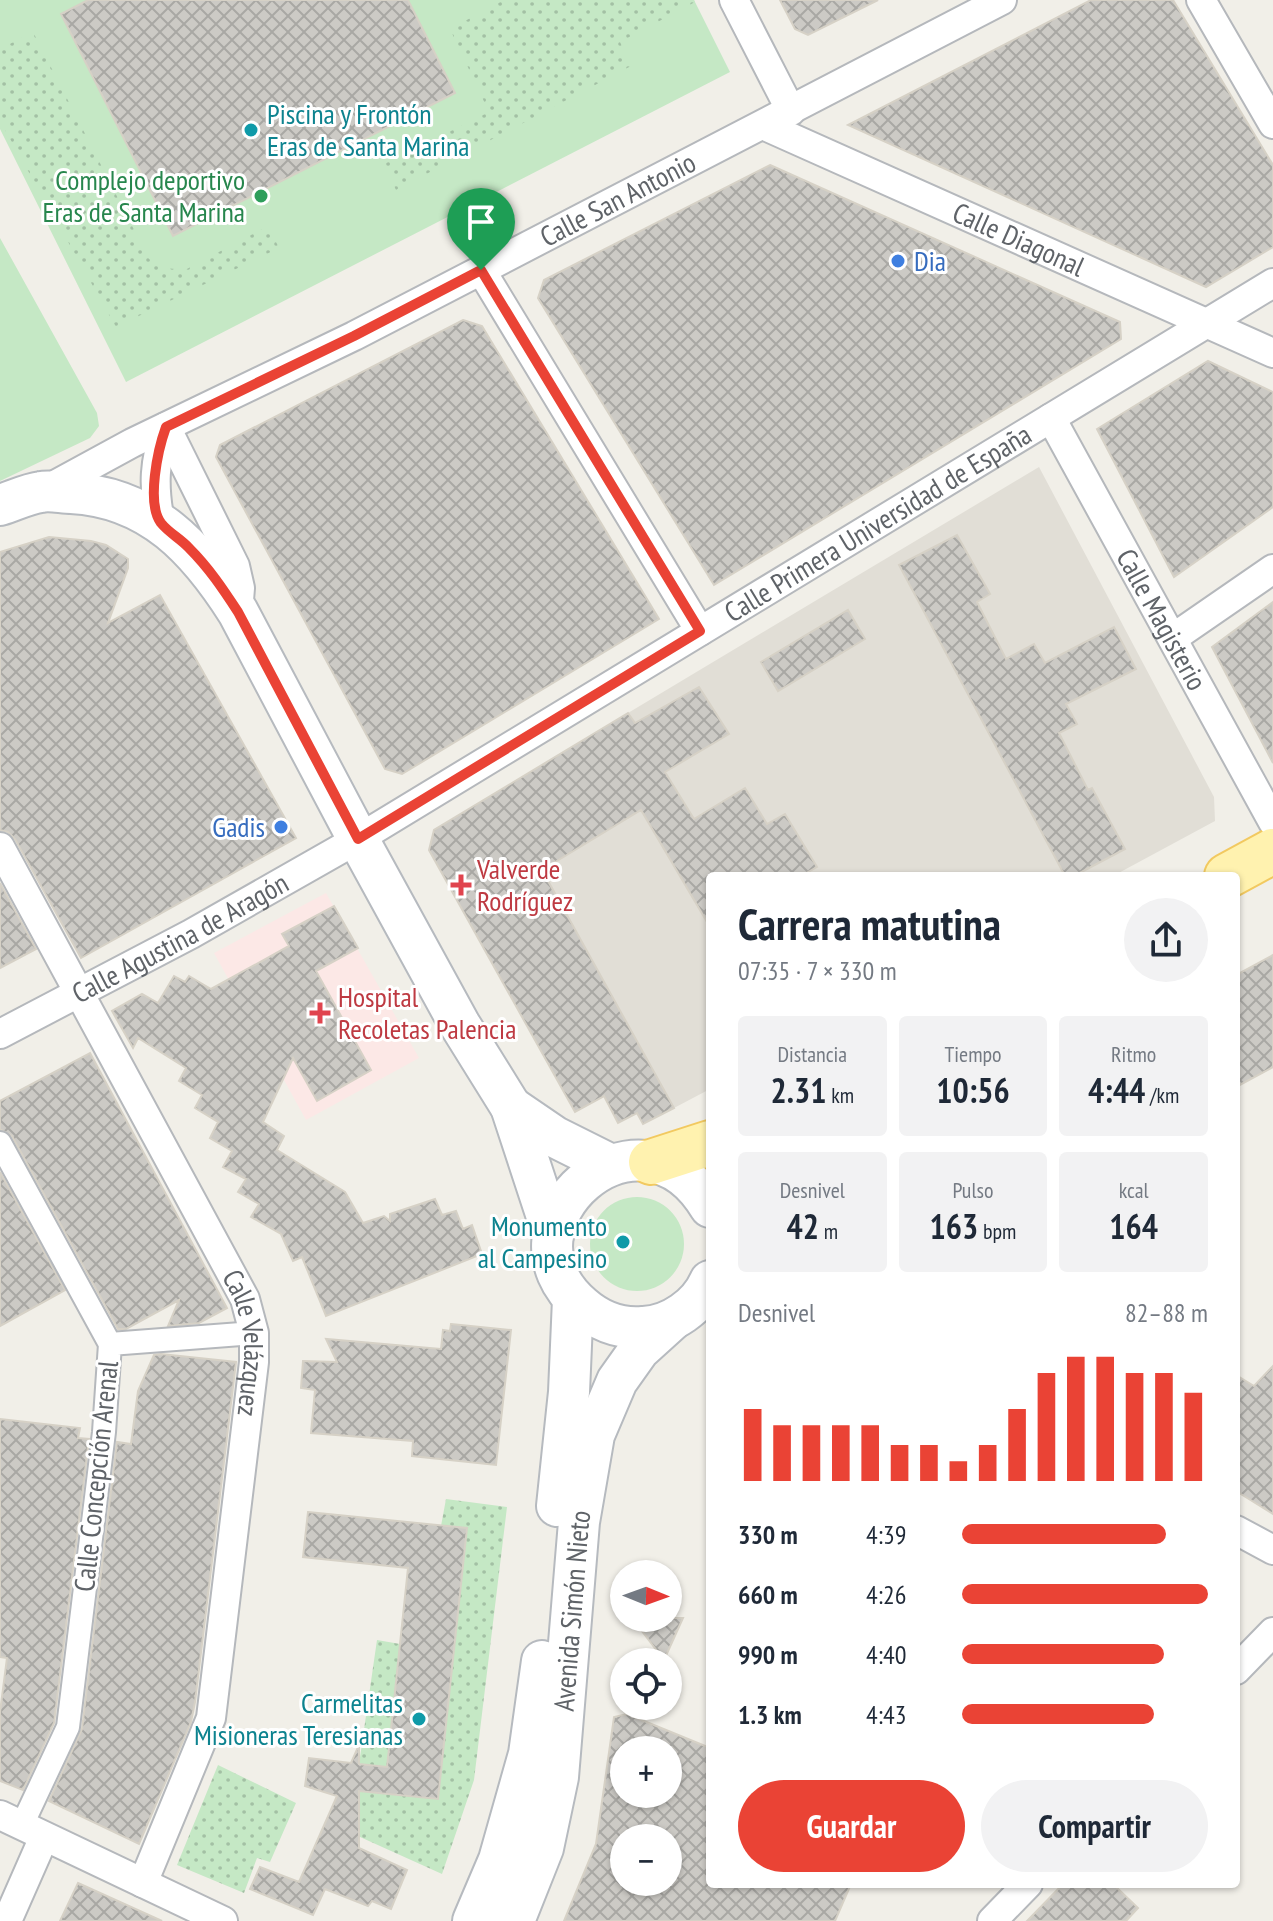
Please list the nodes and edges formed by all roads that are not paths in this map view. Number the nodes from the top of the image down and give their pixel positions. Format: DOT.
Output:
graph roads {
  1 [pos="734,0"];
  2 [pos="1002,0"];
  3 [pos="1201,0"];
  4 [pos="791,111"];
  5 [pos="1273,124"];
  6 [pos="763,125"];
  7 [pos="481,270"];
  8 [pos="1273,283"];
  9 [pos="1208,322"];
  10 [pos="1273,353"];
  11 [pos="1051,418"];
  12 [pos="166,427"];
  13 [pos="42,492"];
  14 [pos="0,505"];
  15 [pos="160,522"];
  16 [pos="1273,569"];
  17 [pos="238,612"];
  18 [pos="700,631"];
  19 [pos="1173,638"];
  20 [pos="1273,822"];
  21 [pos="358,839"];
  22 [pos="0,847"];
  23 [pos="1273,851"];
  24 [pos="1234,872"];
  25 [pos="79,993"];
  26 [pos="0,1034"];
  27 [pos="511,1107"];
  28 [pos="0,1143"];
  29 [pos="706,1145"];
  30 [pos="631,1164"];
  31 [pos="706,1200"];
  32 [pos="553,1235"];
  33 [pos="573,1299"];
  34 [pos="696,1303"];
  35 [pos="254,1333"];
  36 [pos="110,1344"];
  37 [pos="1240,1532"];
  38 [pos="1273,1550"];
  39 [pos="1273,1632"];
  40 [pos="1240,1666"];
  41 [pos="22,1826"];
  42 [pos="143,1883"];
  43 [pos="1024,1888"];
  44 [pos="176,1912"];
  45 [pos="7,1921"];
  46 [pos="223,1921"];
  47 [pos="473,1921"];
  48 [pos="514,1921"];
  49 [pos="992,1921"];
  1 -- 4 [label="street"];
  2 -- 4 [label="street, Calle San Antonio"];
  3 -- 5 [label="street"];
  4 -- 6 [label="street, Calle San Antonio"];
  6 -- 7 [label="street, Calle San Antonio"];
  6 -- 9 [label="street, Calle Diagonal"];
  7 -- 12 [label="street, Calle San Antonio"];
  7 -- 18 [label="street"];
  8 -- 9 [label="street, Calle Primera Universidad de España"];
  9 -- 10 [label="street, Calle Diagonal"];
  9 -- 11 [label="street, Calle Primera Universidad de España"];
  11 -- 18 [label="street, Calle Primera Universidad de España"];
  11 -- 19 [label="street, Calle Magisterio"];
  12 -- 13 [label="street, Calle San Antonio"];
  12 -- 15 [label="street"];
  12 -- 17 [label="street"];
  13 -- 14 [label="main road"];
  13 -- 15 [label="main road"];
  15 -- 17 [label="main road"];
  16 -- 19 [label="street"];
  17 -- 21 [label="main road"];
  18 -- 21 [label="street, Calle Primera Universidad de España"];
  19 -- 20 [label="street, Calle Magisterio"];
  21 -- 25 [label="street, Calle Agustina de Aragón"];
  21 -- 27 [label="main road"];
  22 -- 25 [label="street, Calle Velázquez"];
  23 -- 24 [label="main road"];
  25 -- 26 [label="street, Calle Agustina de Aragón"];
  25 -- 35 [label="street, Calle Velázquez"];
  27 -- 30 [label="main road"];
  27 -- 32 [label="main road"];
  28 -- 36 [label="street, Calle Concepción Arenal"];
  29 -- 30 [label="main road"];
  30 -- 31 [label="main road"];
  30 -- 32 [label="main road"];
  32 -- 33 [label="main road"];
  33 -- 34 [label="main road"];
  33 -- 47 [label="main road, Avenida Simón Nieto"];
  34 -- 48 [label="main road, Avenida Simón Nieto"];
  35 -- 36 [label="street"];
  35 -- 42 [label="street, Calle Velázquez"];
  36 -- 41 [label="street, Calle Concepción Arenal"];
  37 -- 38 [label="street"];
  39 -- 40 [label="street"];
  41 -- 42 [label="street"];
  41 -- 45 [label="street"];
  42 -- 44 [label="street"];
  43 -- 49 [label="street"];
  44 -- 46 [label="street"];
}
